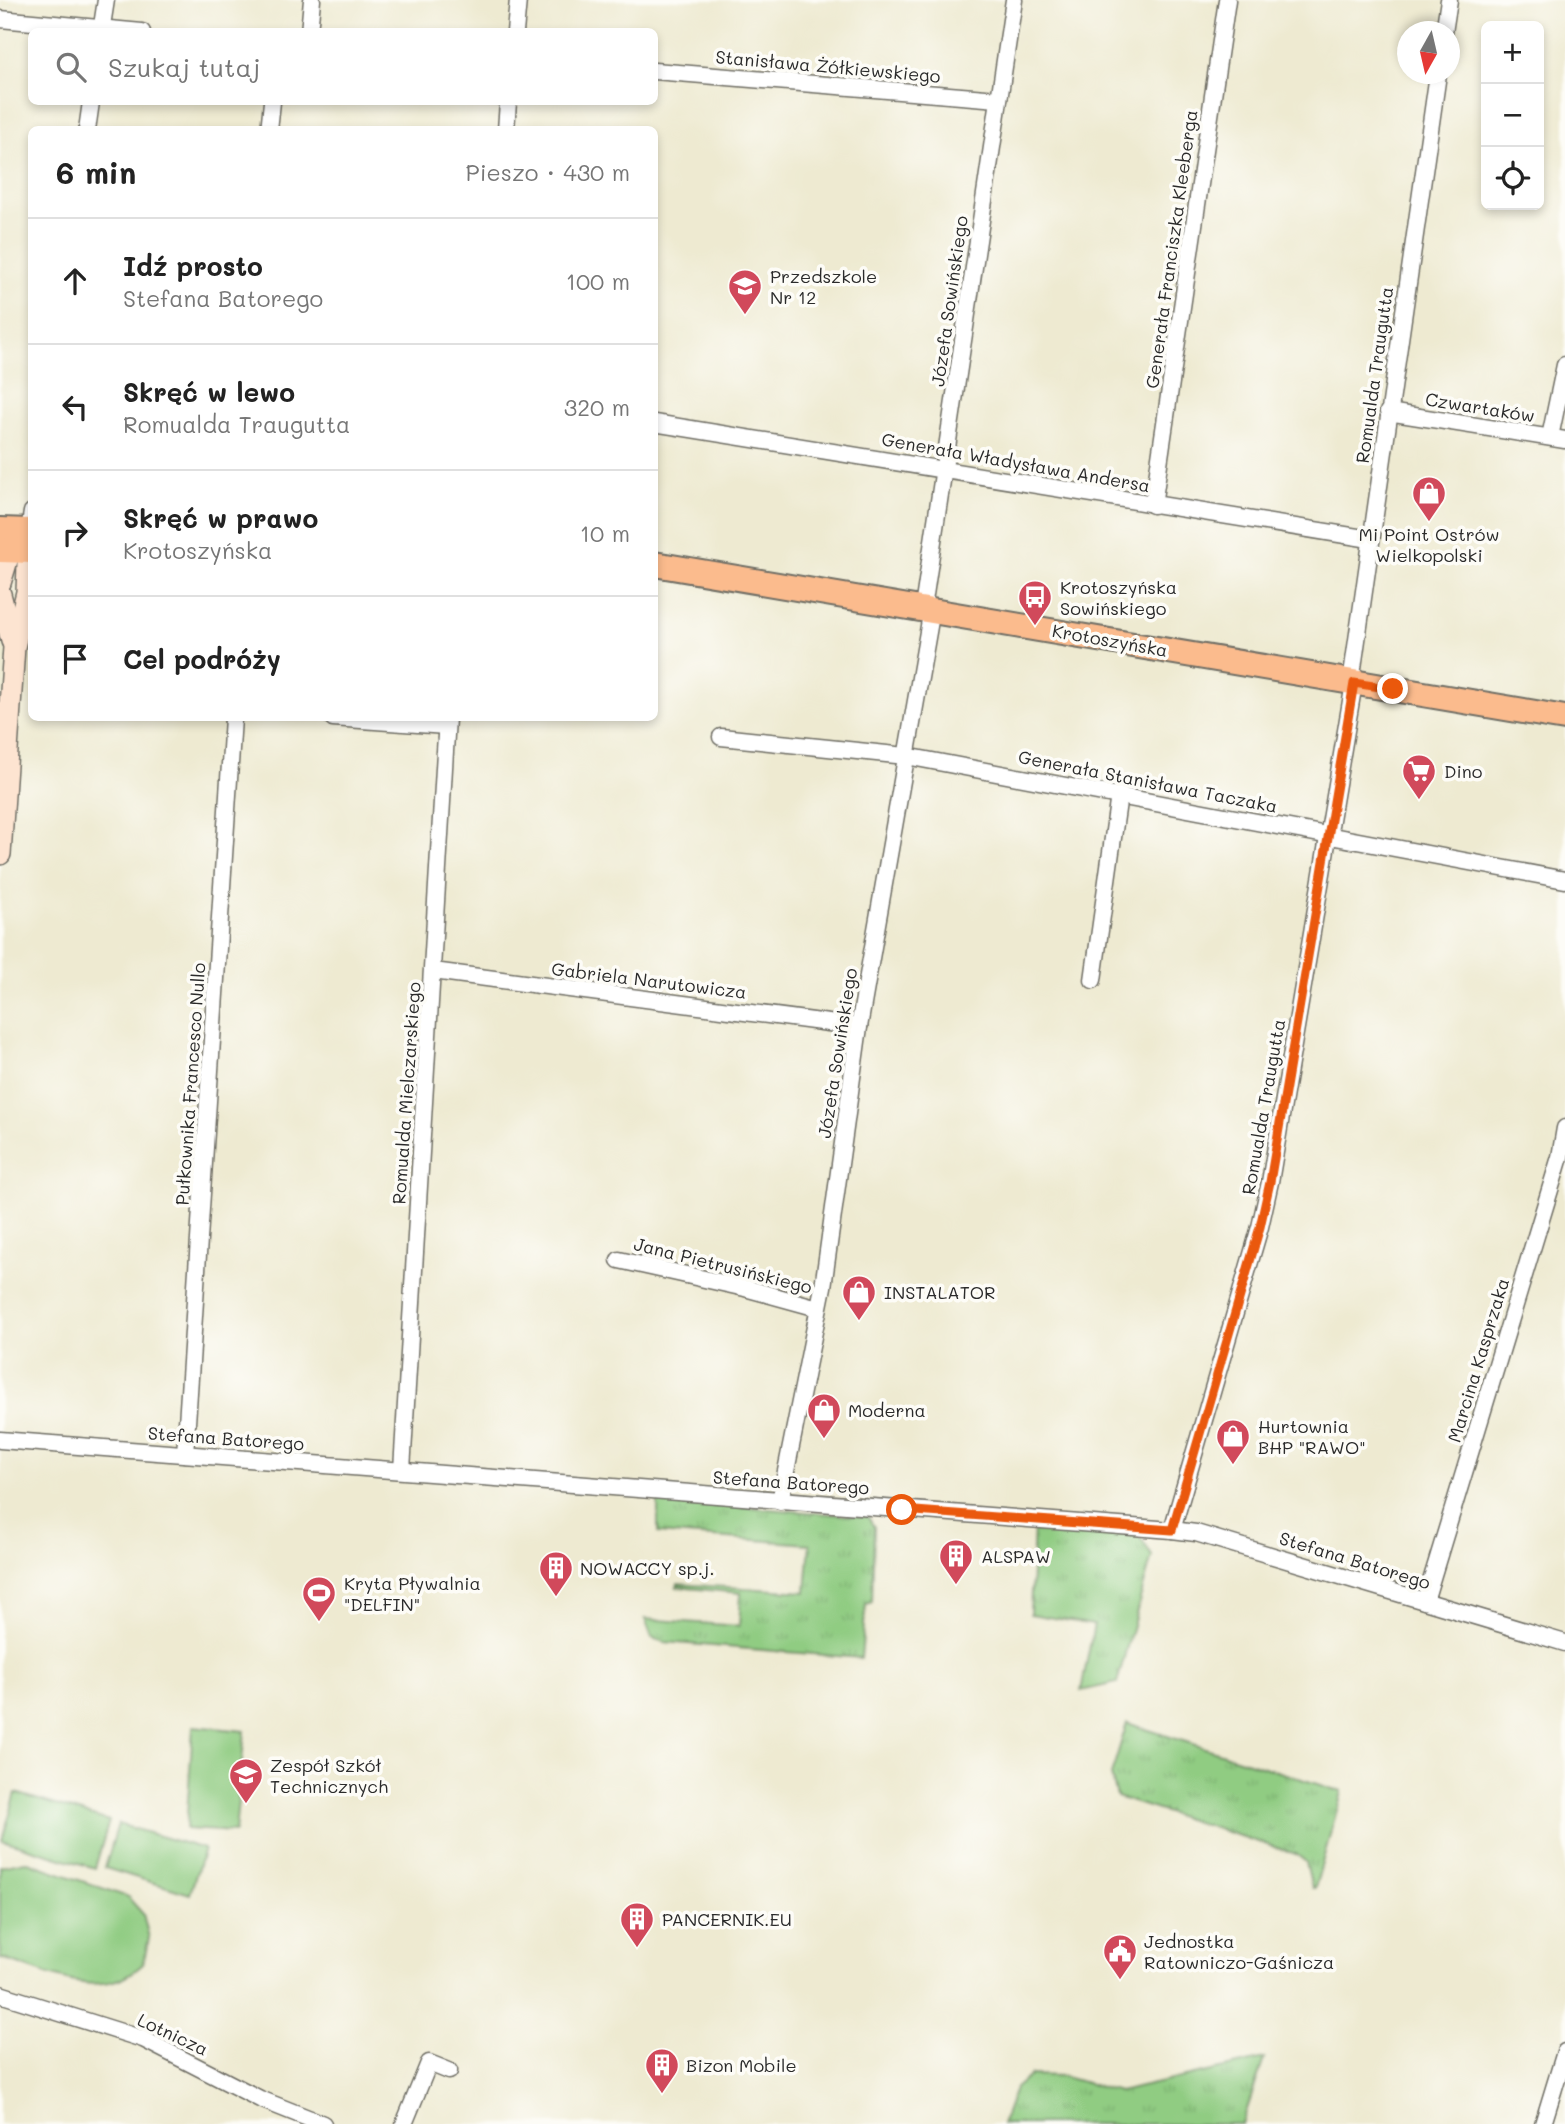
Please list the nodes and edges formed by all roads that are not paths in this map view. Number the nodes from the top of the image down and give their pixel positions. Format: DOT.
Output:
graph roads {
  1 [pos="106,0"];
  2 [pos="312,0"];
  3 [pos="518,0"];
  4 [pos="1014,0"];
  5 [pos="1227,0"];
  6 [pos="1449,0"];
  7 [pos="0,19"];
  8 [pos="1446,21"];
  9 [pos="83,28"];
  10 [pos="101,28"];
  11 [pos="309,28"];
  12 [pos="515,28"];
  13 [pos="658,71"];
  14 [pos="1437,84"];
  15 [pos="998,99"];
  16 [pos="91,105"];
  17 [pos="272,105"];
  18 [pos="508,105"];
  19 [pos="88,126"];
  20 [pos="270,126"];
  21 [pos="506,126"];
  22 [pos="1565,365"];
  23 [pos="1388,412"];
  24 [pos="658,424"];
  25 [pos="1557,439"];
  26 [pos="944,469"];
  27 [pos="1153,505"];
  28 [pos="20,538"];
  29 [pos="1370,539"];
  30 [pos="658,565"];
  31 [pos="0,583"];
  32 [pos="0,594"];
  33 [pos="927,609"];
  34 [pos="14,647"];
  35 [pos="1353,683"];
  36 [pos="1565,718"];
  37 [pos="233,721"];
  38 [pos="418,721"];
  39 [pos="447,722"];
  40 [pos="721,737"];
  41 [pos="906,756"];
  42 [pos="1118,794"];
  43 [pos="1330,837"];
  44 [pos="0,854"];
  45 [pos="1565,880"];
  46 [pos="433,971"];
  47 [pos="1093,980"];
  48 [pos="859,1027"];
  49 [pos="1565,1129"];
  50 [pos="619,1260"];
  51 [pos="818,1308"];
  52 [pos="0,1440"];
  53 [pos="185,1454"];
  54 [pos="402,1470"];
  55 [pos="780,1501"];
  56 [pos="1172,1530"];
  57 [pos="1425,1601"];
  58 [pos="1565,1643"];
  59 [pos="0,1994"];
  60 [pos="1565,2052"];
  61 [pos="449,2071"];
  62 [pos="323,2124"];
  63 [pos="404,2124"];
  64 [pos="1543,2124"];
  1 -- 10 [label="street"];
  2 -- 11 [label="street"];
  3 -- 12 [label="street"];
  4 -- 15 [label="street, Józefa Sowińskiego"];
  5 -- 27 [label="street, Generała Franciszka Kleeberga"];
  6 -- 8 [label="street"];
  7 -- 9 [label="street"];
  13 -- 15 [label="street, Stanisława Żółkiewskiego"];
  14 -- 23 [label="street, Romualda Traugutta"];
  15 -- 26 [label="street, Józefa Sowińskiego"];
  16 -- 19 [label="street"];
  17 -- 20 [label="street"];
  18 -- 21 [label="street"];
  22 -- 25 [label="street"];
  23 -- 25 [label="street, Czwartaków"];
  23 -- 29 [label="street, Romualda Traugutta"];
  24 -- 26 [label="street, Generała Władysława Andersa"];
  26 -- 27 [label="street, Generała Władysława Andersa"];
  26 -- 33 [label="street, Józefa Sowińskiego"];
  27 -- 29 [label="street, Generała Władysława Andersa"];
  28 -- 31 [label="main road"];
  28 -- 34 [label="main road"];
  29 -- 35 [label="street, Romualda Traugutta"];
  30 -- 33 [label="main road, Krotoszyńska"];
  32 -- 34 [label="main road"];
  33 -- 35 [label="main road, Krotoszyńska"];
  33 -- 41 [label="street, Józefa Sowińskiego"];
  34 -- 44 [label="main road"];
  35 -- 36 [label="main road, Krotoszyńska"];
  35 -- 43 [label="street, Romualda Traugutta"];
  37 -- 53 [label="street, Pułkownika Francesco Nullo"];
  38 -- 39 [label="street"];
  39 -- 46 [label="street, Romualda Mielczarskiego"];
  40 -- 41 [label="street, Generała Stanisława Taczaka"];
  41 -- 42 [label="street, Generała Stanisława Taczaka"];
  41 -- 48 [label="street, Józefa Sowińskiego"];
  42 -- 43 [label="street, Generała Stanisława Taczaka"];
  42 -- 47 [label="street"];
  43 -- 45 [label="street, Generała Stanisława Taczaka"];
  43 -- 56 [label="street, Romualda Traugutta"];
  46 -- 48 [label="street, Gabriela Narutowicza"];
  46 -- 54 [label="street, Romualda Mielczarskiego"];
  48 -- 51 [label="street, Józefa Sowińskiego"];
  49 -- 57 [label="street, Marcina Kasprzaka"];
  50 -- 51 [label="street, Jana Pietrusińskiego"];
  51 -- 55 [label="street, Józefa Sowińskiego"];
  52 -- 53 [label="street, Stefana Batorego"];
  53 -- 54 [label="street, Stefana Batorego"];
  54 -- 55 [label="street, Stefana Batorego"];
  55 -- 56 [label="street, Stefana Batorego"];
  56 -- 57 [label="street, Stefana Batorego"];
  57 -- 58 [label="street, Stefana Batorego"];
  59 -- 62 [label="street, Lotnicza"];
  60 -- 64 [label="street"];
  61 -- 63 [label="street"];
}
